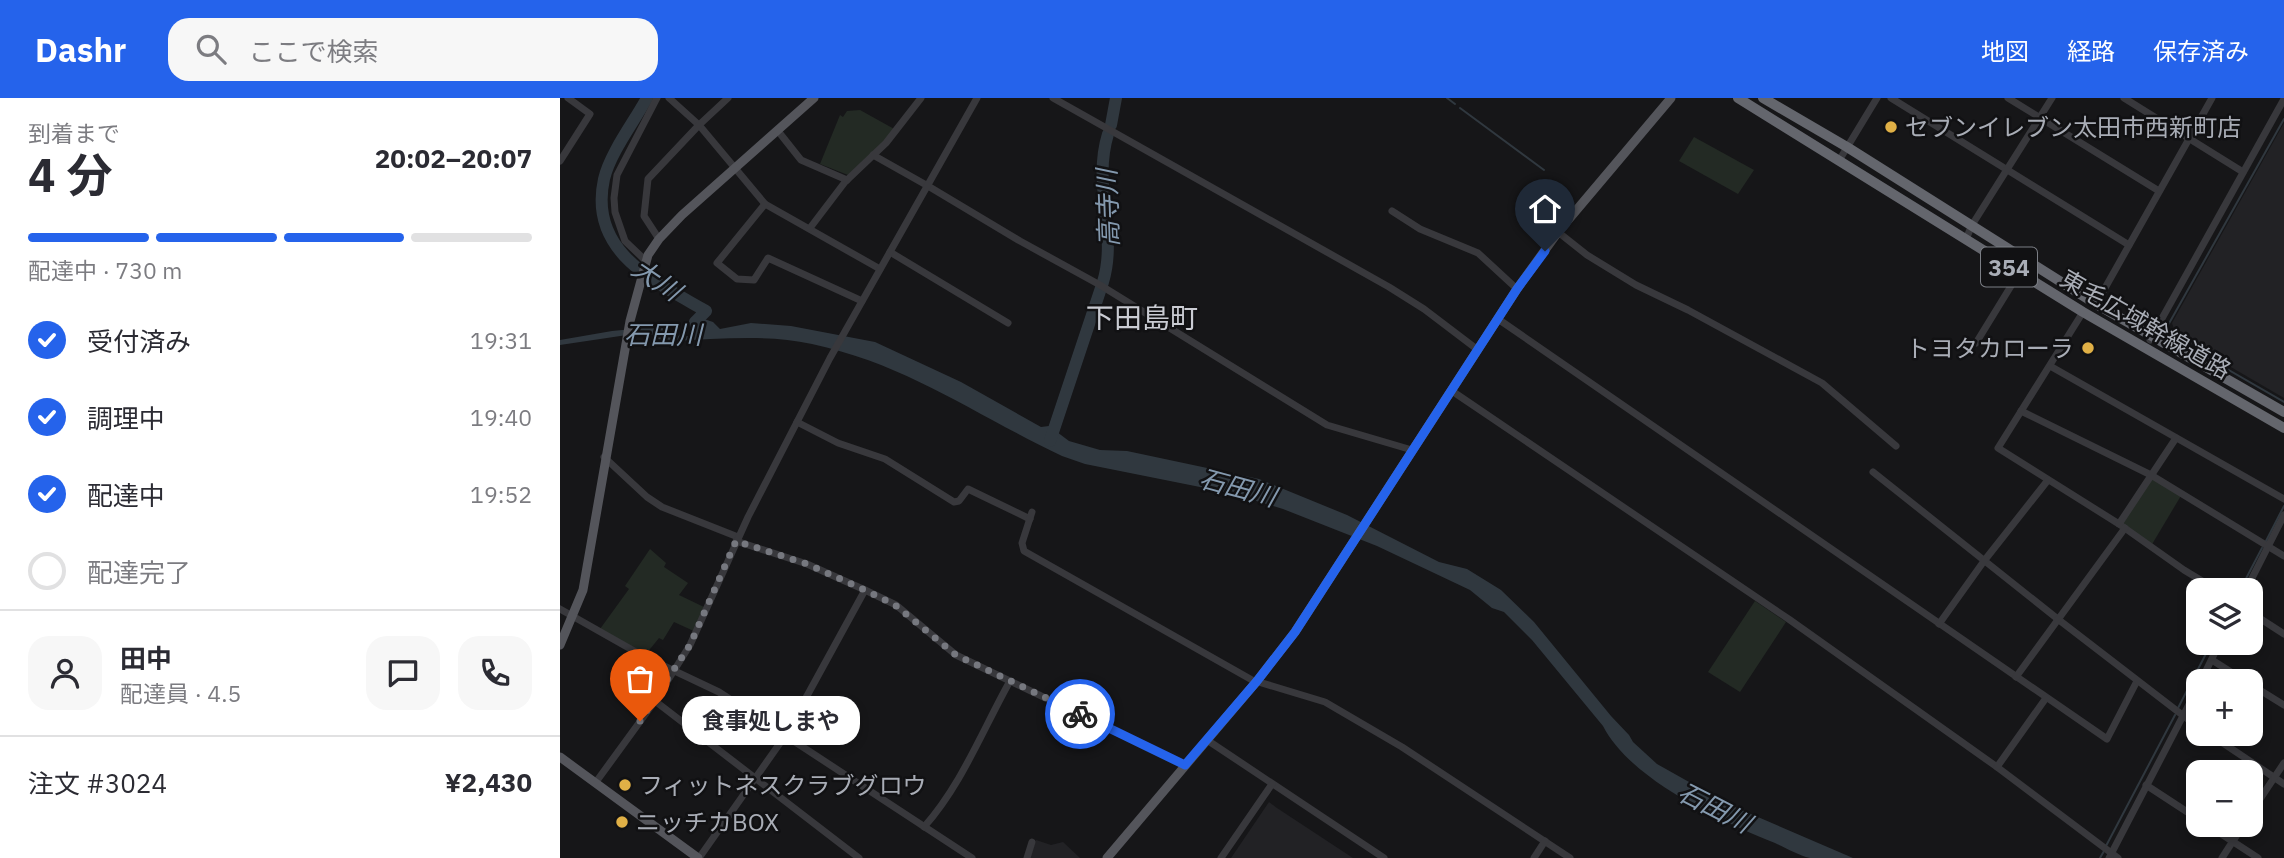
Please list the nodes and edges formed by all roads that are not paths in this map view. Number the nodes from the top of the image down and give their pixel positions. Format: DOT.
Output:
graph roads {
  1 [pos="568,98"];
  2 [pos="657,98"];
  3 [pos="669,98"];
  4 [pos="728,98"];
  5 [pos="814,98"];
  6 [pos="921,98"];
  7 [pos="977,98"];
  8 [pos="1053,98"];
  9 [pos="1671,98"];
  10 [pos="1738,98"];
  11 [pos="1763,98"];
  12 [pos="1877,98"];
  13 [pos="1891,98"];
  14 [pos="2008,98"];
  15 [pos="2052,98"];
  16 [pos="2124,98"];
  17 [pos="2212,98"];
  18 [pos="2284,99"];
  19 [pos="2039,118"];
  20 [pos="699,125"];
  21 [pos="778,131"];
  22 [pos="2189,138"];
  23 [pos="1847,147"];
  24 [pos="873,155"];
  25 [pos="1839,159"];
  26 [pos="560,161"];
  27 [pos="735,169"];
  28 [pos="2006,170"];
  29 [pos="2243,172"];
  30 [pos="847,180"];
  31 [pos="929,186"];
  32 [pos="2159,191"];
  33 [pos="765,204"];
  34 [pos="1392,211"];
  35 [pos="1972,225"];
  36 [pos="810,228"];
  37 [pos="1558,232"];
  38 [pos="659,239"];
  39 [pos="1966,239"];
  40 [pos="2129,245"];
  41 [pos="890,252"];
  42 [pos="646,261"];
  43 [pos="880,269"];
  44 [pos="2018,273"];
  45 [pos="1517,289"];
  46 [pos="862,301"];
  47 [pos="2096,304"];
  48 [pos="2083,312"];
  49 [pos="1498,319"];
  50 [pos="1008,323"];
  51 [pos="2152,337"];
  52 [pos="1976,343"];
  53 [pos="2145,349"];
  54 [pos="1478,350"];
  55 [pos="2050,366"];
  56 [pos="1452,391"];
  57 [pos="2021,411"];
  58 [pos="2284,412"];
  59 [pos="797,422"];
  60 [pos="2284,428"];
  61 [pos="2176,438"];
  62 [pos="1896,446"];
  63 [pos="1412,450"];
  64 [pos="604,457"];
  65 [pos="1873,472"];
  66 [pos="2151,475"];
  67 [pos="2048,480"];
  68 [pos="2284,499"];
  69 [pos="2284,515"];
  70 [pos="2122,526"];
  71 [pos="737,539"];
  72 [pos="2267,545"];
  73 [pos="2284,556"];
  74 [pos="1984,561"];
  75 [pos="2197,578"];
  76 [pos="2252,578"];
  77 [pos="865,590"];
  78 [pos="560,609"];
  79 [pos="573,617"];
  80 [pos="2059,620"];
  81 [pos="2263,620"];
  82 [pos="1939,624"];
  83 [pos="2284,634"];
  84 [pos="560,645"];
  85 [pos="2214,655"];
  86 [pos="2212,660"];
  87 [pos="2207,669"];
  88 [pos="2226,669"];
  89 [pos="675,671"];
  90 [pos="2017,677"];
  91 [pos="1010,681"];
  92 [pos="1257,681"];
  93 [pos="2137,681"];
  94 [pos="2263,692"];
  95 [pos="2046,698"];
  96 [pos="655,701"];
  97 [pos="2284,705"];
  98 [pos="2186,709"];
  99 [pos="2182,716"];
  100 [pos="2186,719"];
  101 [pos="785,736"];
  102 [pos="1207,740"];
  103 [pos="2227,746"];
  104 [pos="560,757"];
  105 [pos="2284,763"];
  106 [pos="1185,765"];
  107 [pos="1997,767"];
  108 [pos="2274,778"];
  109 [pos="755,779"];
  110 [pos="596,782"];
  111 [pos="1272,784"];
  112 [pos="2284,784"];
  113 [pos="2146,785"];
  114 [pos="2263,794"];
  115 [pos="2186,811"];
  116 [pos="924,827"];
  117 [pos="2226,837"];
  118 [pos="2235,837"];
  119 [pos="2232,841"];
  120 [pos="1032,842"];
  121 [pos="1545,842"];
  122 [pos="2110,853"];
  123 [pos="699,858"];
  124 [pos="859,858"];
  125 [pos="972,858"];
  126 [pos="1027,858"];
  127 [pos="1107,858"];
  128 [pos="1221,858"];
  129 [pos="1384,858"];
  130 [pos="1534,858"];
  131 [pos="1570,858"];
  132 [pos="2221,858"];
  133 [pos="2258,858"];
  1 -- 26 [label="street"];
  2 -- 42 [label="street"];
  3 -- 20 [label="street"];
  4 -- 20 [label="street"];
  5 -- 21 [label="main road"];
  6 -- 24 [label="street"];
  7 -- 31 [label="street"];
  8 -- 54 [label="street"];
  9 -- 37 [label="main road"];
  10 -- 25 [label="highway, 東毛広域幹線道路 / 354"];
  11 -- 23 [label="highway, 東毛広域幹線道路 / 354"];
  12 -- 23 [label="street"];
  13 -- 28 [label="street"];
  14 -- 19 [label="street"];
  15 -- 19 [label="street"];
  16 -- 22 [label="street"];
  17 -- 22 [label="street"];
  18 -- 29 [label="street"];
  19 -- 28 [label="street"];
  19 -- 32 [label="street"];
  20 -- 27 [label="street"];
  20 -- 38 [label="street"];
  21 -- 27 [label="main road"];
  21 -- 30 [label="street"];
  22 -- 29 [label="street"];
  22 -- 32 [label="street"];
  23 -- 25 [label="street"];
  23 -- 35 [label="highway, 東毛広域幹線道路 / 354"];
  24 -- 30 [label="street"];
  24 -- 31 [label="street"];
  25 -- 39 [label="highway, 東毛広域幹線道路 / 354"];
  27 -- 33 [label="street"];
  27 -- 38 [label="main road"];
  28 -- 35 [label="street"];
  28 -- 40 [label="street"];
  29 -- 51 [label="street"];
  30 -- 36 [label="street"];
  31 -- 41 [label="street"];
  31 -- 63 [label="street"];
  32 -- 40 [label="street"];
  33 -- 36 [label="street"];
  33 -- 46 [label="street"];
  34 -- 45 [label="street"];
  35 -- 39 [label="street"];
  35 -- 47 [label="highway, 東毛広域幹線道路 / 354"];
  36 -- 43 [label="street"];
  37 -- 45 [label="main road"];
  37 -- 62 [label="street"];
  38 -- 42 [label="main road"];
  39 -- 44 [label="highway, 東毛広域幹線道路 / 354"];
  40 -- 47 [label="street"];
  41 -- 43 [label="street"];
  41 -- 50 [label="street"];
  42 -- 64 [label="main road"];
  43 -- 46 [label="street"];
  44 -- 48 [label="highway, 東毛広域幹線道路 / 354"];
  44 -- 52 [label="street"];
  45 -- 49 [label="main road"];
  46 -- 59 [label="street"];
  47 -- 51 [label="highway, 東毛広域幹線道路 / 354"];
  48 -- 53 [label="highway, 東毛広域幹線道路 / 354"];
  48 -- 55 [label="street"];
  49 -- 54 [label="main road"];
  49 -- 82 [label="street"];
  51 -- 53 [label="street"];
  51 -- 58 [label="highway, 東毛広域幹線道路 / 354"];
  53 -- 60 [label="highway, 東毛広域幹線道路 / 354"];
  54 -- 56 [label="main road"];
  55 -- 57 [label="street"];
  55 -- 61 [label="street"];
  56 -- 63 [label="main road"];
  56 -- 107 [label="street"];
  57 -- 66 [label="street"];
  57 -- 67 [label="street"];
  59 -- 71 [label="street"];
  59 -- 92 [label="street"];
  61 -- 66 [label="street"];
  61 -- 68 [label="street"];
  63 -- 92 [label="main road"];
  64 -- 71 [label="street"];
  64 -- 79 [label="main road"];
  65 -- 74 [label="street"];
  66 -- 70 [label="street"];
  66 -- 72 [label="street"];
  67 -- 70 [label="street"];
  67 -- 74 [label="street"];
  69 -- 72 [label="street"];
  70 -- 75 [label="street"];
  70 -- 80 [label="street"];
  71 -- 77 [label="street"];
  71 -- 89 [label="street"];
  72 -- 73 [label="street"];
  72 -- 76 [label="street"];
  74 -- 80 [label="street"];
  74 -- 82 [label="street"];
  77 -- 91 [label="street"];
  77 -- 101 [label="street"];
  78 -- 79 [label="street"];
  79 -- 84 [label="main road"];
  79 -- 89 [label="street"];
  80 -- 90 [label="street"];
  80 -- 93 [label="street"];
  81 -- 83 [label="street"];
  82 -- 90 [label="street"];
  85 -- 86 [label="street"];
  86 -- 87 [label="street"];
  86 -- 88 [label="street"];
  89 -- 96 [label="street"];
  89 -- 101 [label="street"];
  90 -- 95 [label="street"];
  91 -- 106 [label="street"];
  91 -- 116 [label="street"];
  92 -- 102 [label="main road"];
  92 -- 121 [label="street"];
  93 -- 95 [label="street"];
  93 -- 99 [label="street"];
  94 -- 97 [label="street"];
  95 -- 107 [label="street"];
  96 -- 109 [label="street"];
  96 -- 110 [label="street"];
  98 -- 99 [label="street"];
  99 -- 100 [label="street"];
  99 -- 113 [label="street"];
  101 -- 109 [label="street"];
  101 -- 116 [label="street"];
  102 -- 106 [label="main road"];
  102 -- 111 [label="street"];
  103 -- 108 [label="street"];
  104 -- 110 [label="main road"];
  105 -- 108 [label="street"];
  106 -- 127 [label="main road"];
  107 -- 122 [label="street"];
  108 -- 112 [label="street"];
  108 -- 114 [label="street"];
  109 -- 123 [label="street"];
  109 -- 124 [label="street"];
  110 -- 123 [label="main road"];
  111 -- 128 [label="street"];
  111 -- 129 [label="street"];
  113 -- 115 [label="street"];
  113 -- 122 [label="street"];
  116 -- 125 [label="street"];
  117 -- 119 [label="street"];
  118 -- 119 [label="street"];
  119 -- 132 [label="street"];
  119 -- 133 [label="street"];
  120 -- 126 [label="street"];
  121 -- 130 [label="street"];
  121 -- 131 [label="street"];
}
